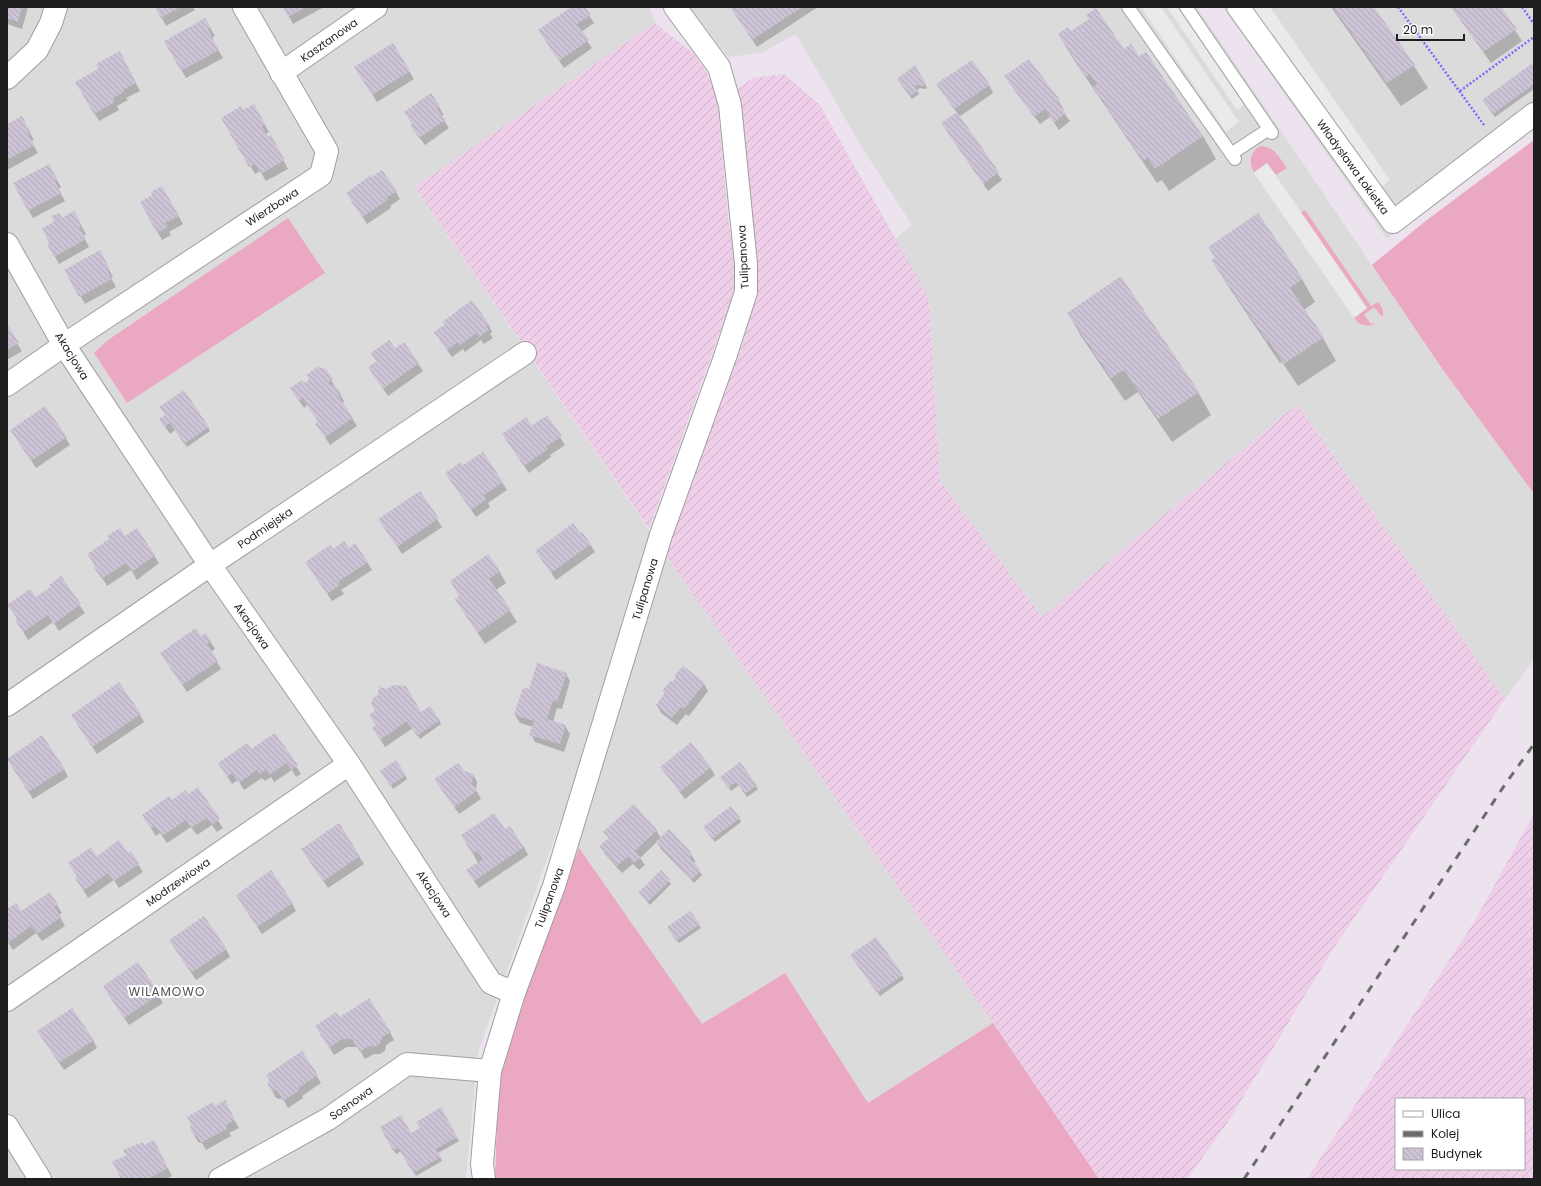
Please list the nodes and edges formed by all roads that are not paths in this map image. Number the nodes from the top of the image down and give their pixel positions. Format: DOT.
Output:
graph roads {
  1 [pos="56,7"];
  2 [pos="244,7"];
  3 [pos="376,7"];
  4 [pos="675,7"];
  5 [pos="1128,7"];
  6 [pos="1186,7"];
  7 [pos="1238,7"];
  8 [pos="281,73"];
  9 [pos="7,78"];
  10 [pos="1534,114"];
  11 [pos="7,244"];
  12 [pos="64,345"];
  13 [pos="525,353"];
  14 [pos="7,385"];
  15 [pos="210,565"];
  16 [pos="7,705"];
  17 [pos="349,764"];
  18 [pos="514,993"];
  19 [pos="7,1000"];
  20 [pos="490,1071"];
  21 [pos="7,1126"];
  22 [pos="40,1179"];
  23 [pos="220,1179"];
  24 [pos="484,1179"];
  1 -- 9 [label="street"];
  2 -- 8 [label="street, Wierzbowa"];
  3 -- 8 [label="street, Kasztanowa"];
  4 -- 18 [label="street, Tulipanowa"];
  5 -- 6 [label="lane"];
  7 -- 10 [label="street, Władysława Łokietka"];
  8 -- 12 [label="street, Wierzbowa"];
  11 -- 12 [label="street, Akacjowa"];
  12 -- 14 [label="street, Wierzbowa"];
  12 -- 15 [label="street, Akacjowa"];
  13 -- 15 [label="street, Podmiejska"];
  15 -- 16 [label="street, Podmiejska"];
  15 -- 17 [label="street, Akacjowa"];
  17 -- 18 [label="street, Akacjowa"];
  17 -- 19 [label="street, Modrzewiowa"];
  18 -- 20 [label="street, Tulipanowa"];
  20 -- 23 [label="street, Sosnowa"];
  20 -- 24 [label="street, Tulipanowa"];
  21 -- 22 [label="street"];
}
